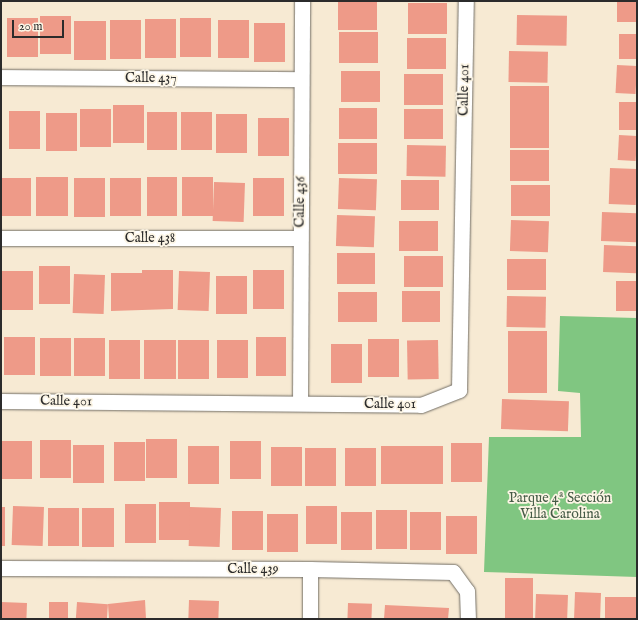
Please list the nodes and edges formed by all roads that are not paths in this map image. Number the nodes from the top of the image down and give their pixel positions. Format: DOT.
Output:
graph roads {
  1 [pos="302,1"];
  2 [pos="466,1"];
  3 [pos="1,77"];
  4 [pos="301,79"];
  5 [pos="1,238"];
  6 [pos="300,238"];
  7 [pos="1,401"];
  8 [pos="300,403"];
  9 [pos="1,568"];
  10 [pos="310,569"];
  11 [pos="310,619"];
  12 [pos="468,619"];
  1 -- 4 [label="street, Calle 436"];
  2 -- 8 [label="street, Calle 401"];
  3 -- 4 [label="street, Calle 437"];
  4 -- 6 [label="street, Calle 436"];
  5 -- 6 [label="street, Calle 438"];
  6 -- 8 [label="street, Calle 436"];
  7 -- 8 [label="street, Calle 401"];
  9 -- 10 [label="street, Calle 439"];
  10 -- 11 [label="street"];
  10 -- 12 [label="street, Calle 439"];
}
